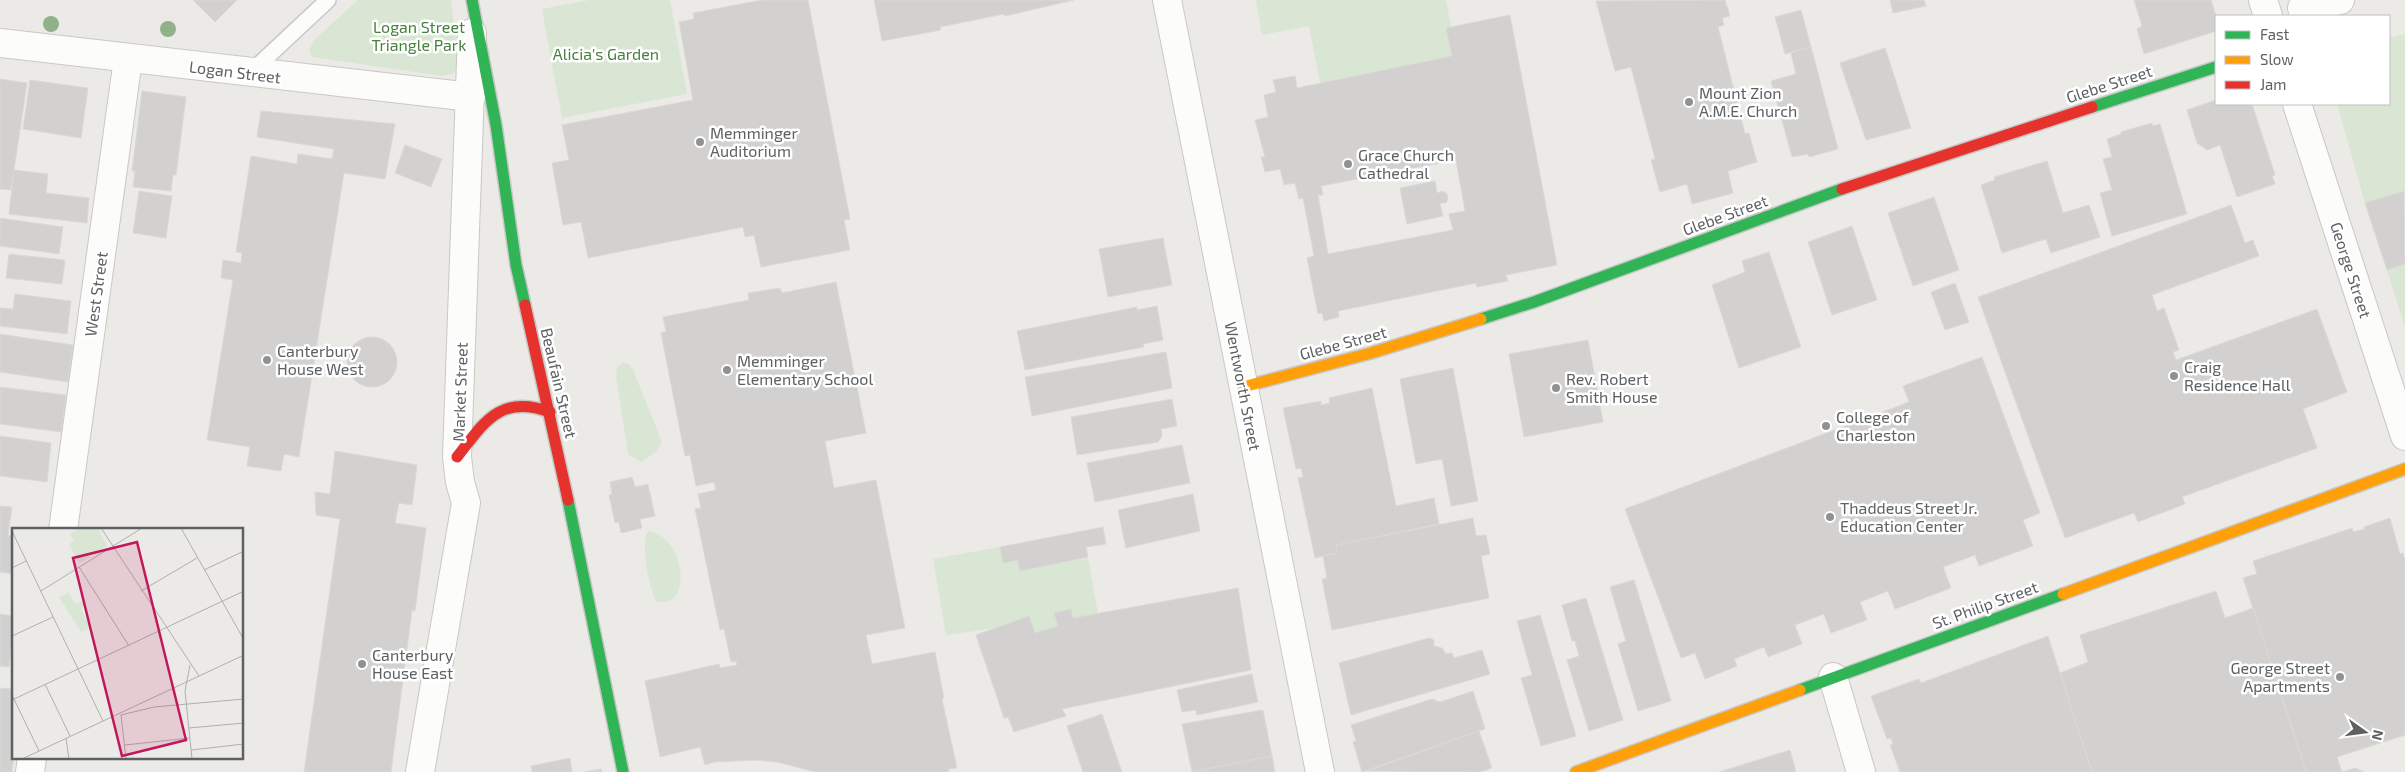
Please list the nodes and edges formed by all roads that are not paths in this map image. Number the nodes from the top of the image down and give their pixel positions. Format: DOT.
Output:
graph roads {
  1 [pos="328,0"];
  2 [pos="1167,0"];
  3 [pos="2263,0"];
  4 [pos="2340,0"];
  5 [pos="473,3"];
  6 [pos="2302,8"];
  7 [pos="2268,15"];
  8 [pos="0,43"];
  9 [pos="128,59"];
  10 [pos="2215,67"];
  11 [pos="250,73"];
  12 [pos="470,97"];
  13 [pos="2297,105"];
  14 [pos="1243,386"];
  15 [pos="550,412"];
  16 [pos="2405,436"];
  17 [pos="457,457"];
  18 [pos="2405,469"];
  19 [pos="63,528"];
  20 [pos="1833,677"];
  21 [pos="420,772"];
  22 [pos="623,772"];
  23 [pos="1320,772"];
  24 [pos="1576,772"];
  25 [pos="1861,772"];
  1 -- 11 [label="lane"];
  2 -- 14 [label="street, Wentworth Street"];
  3 -- 7 [label="street"];
  4 -- 6 [label="street"];
  5 -- 12 [label="street, Market Street"];
  5 -- 15 [label="street, Beaufain Street"];
  8 -- 9 [label="street, Logan Street"];
  9 -- 11 [label="street, Logan Street"];
  9 -- 19 [label="street, West Street"];
  10 -- 14 [label="street, Glebe Street"];
  11 -- 12 [label="street, Logan Street"];
  12 -- 17 [label="street, Market Street"];
  13 -- 16 [label="street, George Street"];
  14 -- 23 [label="street, Wentworth Street"];
  15 -- 17 [label="street"];
  15 -- 22 [label="street, Beaufain Street"];
  17 -- 21 [label="street, Market Street"];
  18 -- 20 [label="street, St. Philip Street"];
  20 -- 24 [label="street, St. Philip Street"];
  20 -- 25 [label="street"];
}
